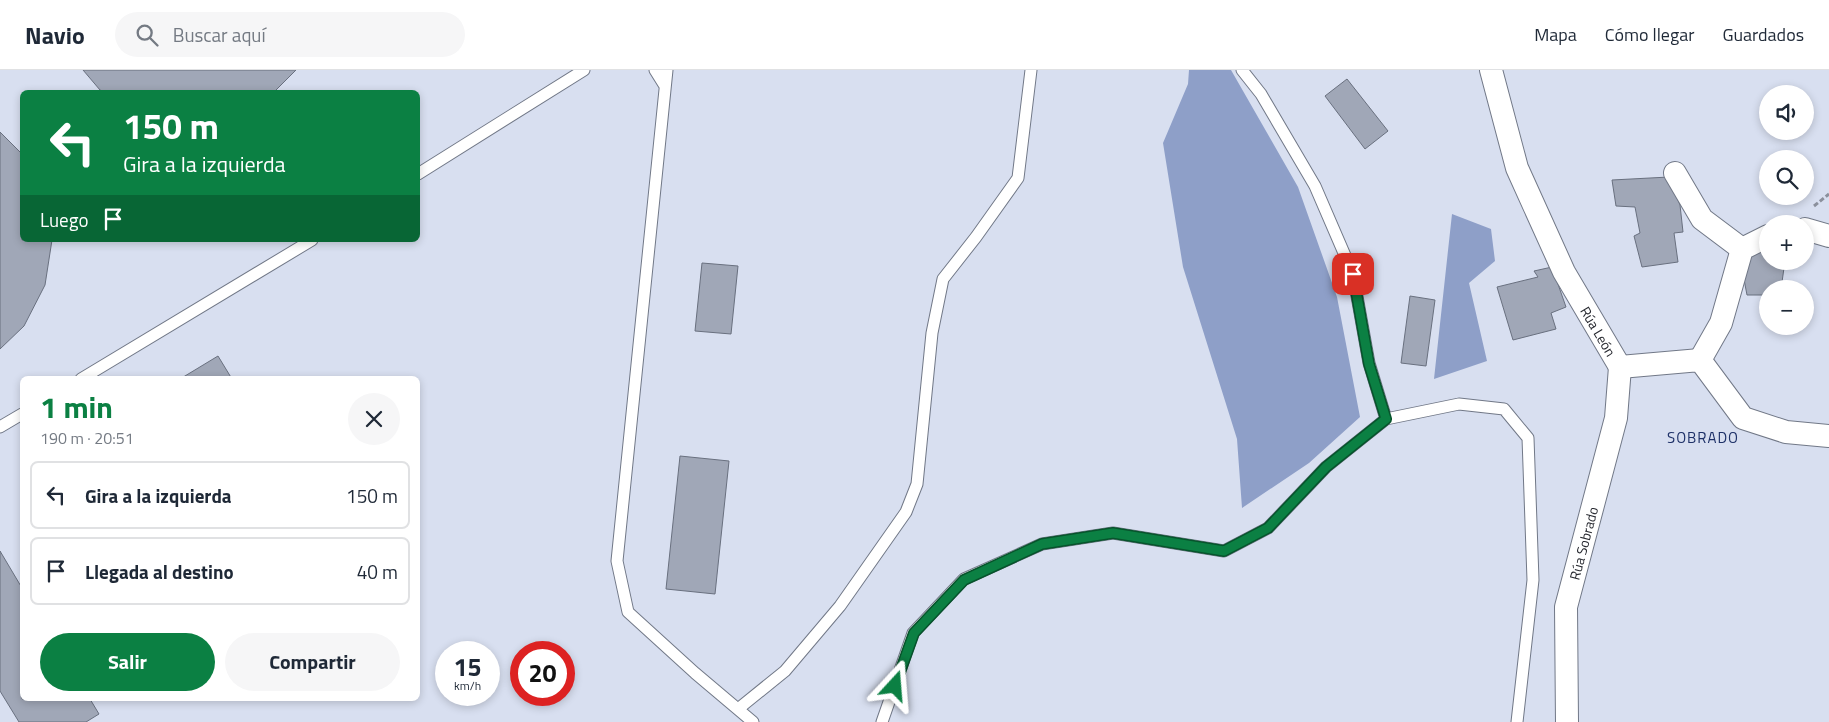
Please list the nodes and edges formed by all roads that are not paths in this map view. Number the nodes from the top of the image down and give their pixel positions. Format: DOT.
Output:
graph roads {
  1 [pos="584,70"];
  2 [pos="655,70"];
  3 [pos="667,70"];
  4 [pos="1031,70"];
  5 [pos="1242,70"];
  6 [pos="1491,70"];
  7 [pos="665,86"];
  8 [pos="420,173"];
  9 [pos="1675,173"];
  10 [pos="1814,232"];
  11 [pos="1829,236"];
  12 [pos="1759,240"];
  13 [pos="309,242"];
  14 [pos="1742,249"];
  15 [pos="1700,360"];
  16 [pos="1620,367"];
  17 [pos="86,376"];
  18 [pos="20,415"];
  19 [pos="1386,419"];
  20 [pos="0,427"];
  21 [pos="1829,436"];
  22 [pos="738,709"];
  23 [pos="753,722"];
  24 [pos="882,722"];
  25 [pos="1517,722"];
  26 [pos="1567,722"];
  1 -- 8 [label="lane"];
  2 -- 7 [label="lane"];
  3 -- 7 [label="lane"];
  4 -- 22 [label="lane"];
  5 -- 19 [label="lane"];
  6 -- 16 [label="street, Rúa León"];
  7 -- 22 [label="lane"];
  9 -- 14 [label="street"];
  10 -- 11 [label="street"];
  12 -- 14 [label="street"];
  13 -- 17 [label="lane"];
  14 -- 15 [label="street"];
  15 -- 16 [label="street, Rúa León"];
  15 -- 21 [label="street"];
  16 -- 26 [label="street, Rúa Sobrado"];
  18 -- 20 [label="lane"];
  19 -- 24 [label="lane"];
  19 -- 25 [label="lane"];
  22 -- 23 [label="lane"];
}
